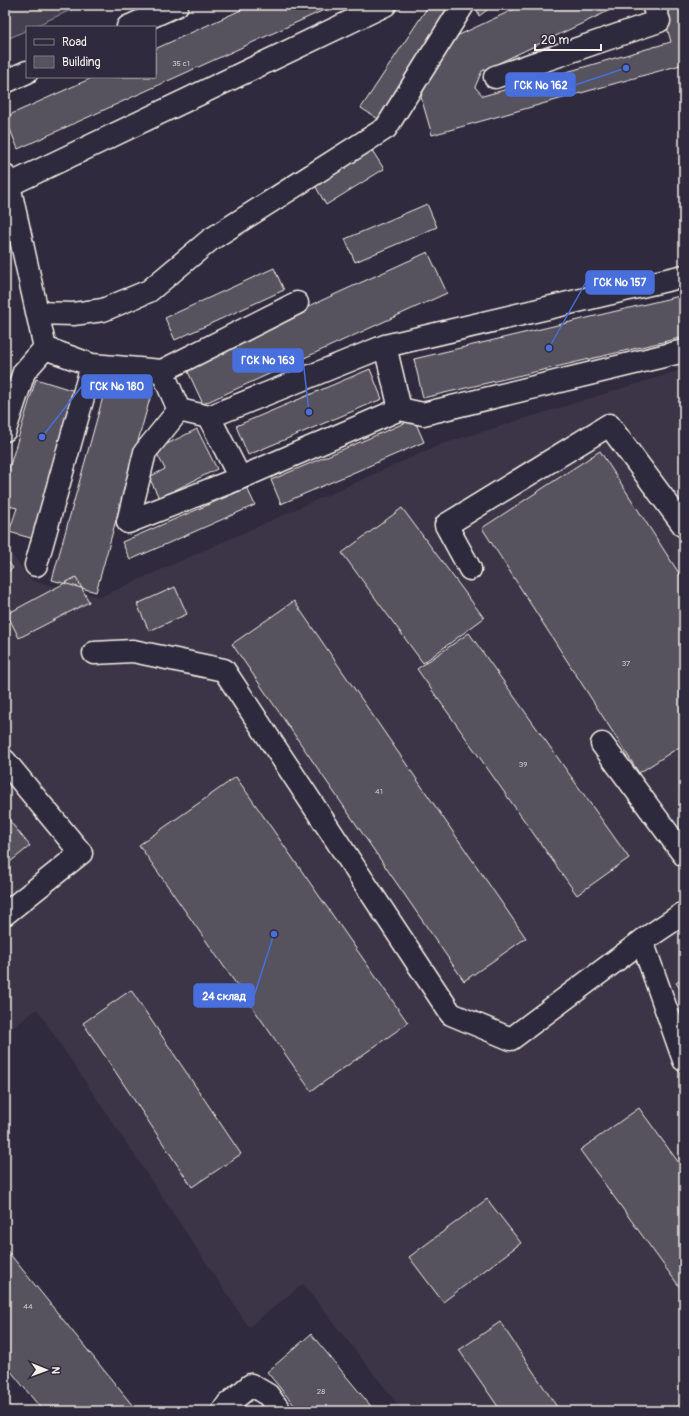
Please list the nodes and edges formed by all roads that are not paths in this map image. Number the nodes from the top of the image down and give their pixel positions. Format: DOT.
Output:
graph roads {
  1 [pos="177,5"];
  2 [pos="385,5"];
  3 [pos="463,5"];
  4 [pos="653,5"];
  5 [pos="130,26"];
  6 [pos="26,72"];
  7 [pos="495,77"];
  8 [pos="5,82"];
  9 [pos="7,180"];
  10 [pos="684,276"];
  11 [pos="297,303"];
  12 [pos="37,313"];
  13 [pos="385,346"];
  14 [pos="45,348"];
  15 [pos="684,351"];
  16 [pos="92,365"];
  17 [pos="162,371"];
  18 [pos="400,409"];
  19 [pos="179,410"];
  20 [pos="209,417"];
  21 [pos="5,430"];
  22 [pos="240,478"];
  23 [pos="684,526"];
  24 [pos="36,565"];
  25 [pos="470,569"];
  26 [pos="94,653"];
  27 [pos="602,744"];
  28 [pos="5,761"];
  29 [pos="684,855"];
  30 [pos="684,913"];
  31 [pos="5,914"];
  32 [pos="642,941"];
  33 [pos="684,1060"];
  34 [pos="223,1411"];
  35 [pos="280,1411"];
  1 -- 5 [label="street"];
  2 -- 9 [label="street"];
  3 -- 12 [label="street"];
  4 -- 7 [label="street"];
  6 -- 8 [label="street"];
  9 -- 12 [label="street"];
  10 -- 13 [label="street"];
  11 -- 17 [label="street"];
  12 -- 14 [label="street"];
  13 -- 18 [label="street"];
  13 -- 20 [label="street"];
  14 -- 16 [label="street"];
  14 -- 21 [label="street"];
  15 -- 18 [label="street"];
  16 -- 17 [label="street"];
  16 -- 24 [label="street"];
  17 -- 19 [label="street"];
  18 -- 22 [label="street"];
  19 -- 20 [label="street"];
  19 -- 22 [label="street"];
  20 -- 22 [label="street"];
  23 -- 25 [label="street"];
  26 -- 32 [label="street"];
  27 -- 29 [label="street"];
  28 -- 31 [label="street"];
  30 -- 32 [label="street"];
  32 -- 33 [label="street"];
  34 -- 35 [label="street"];
}
